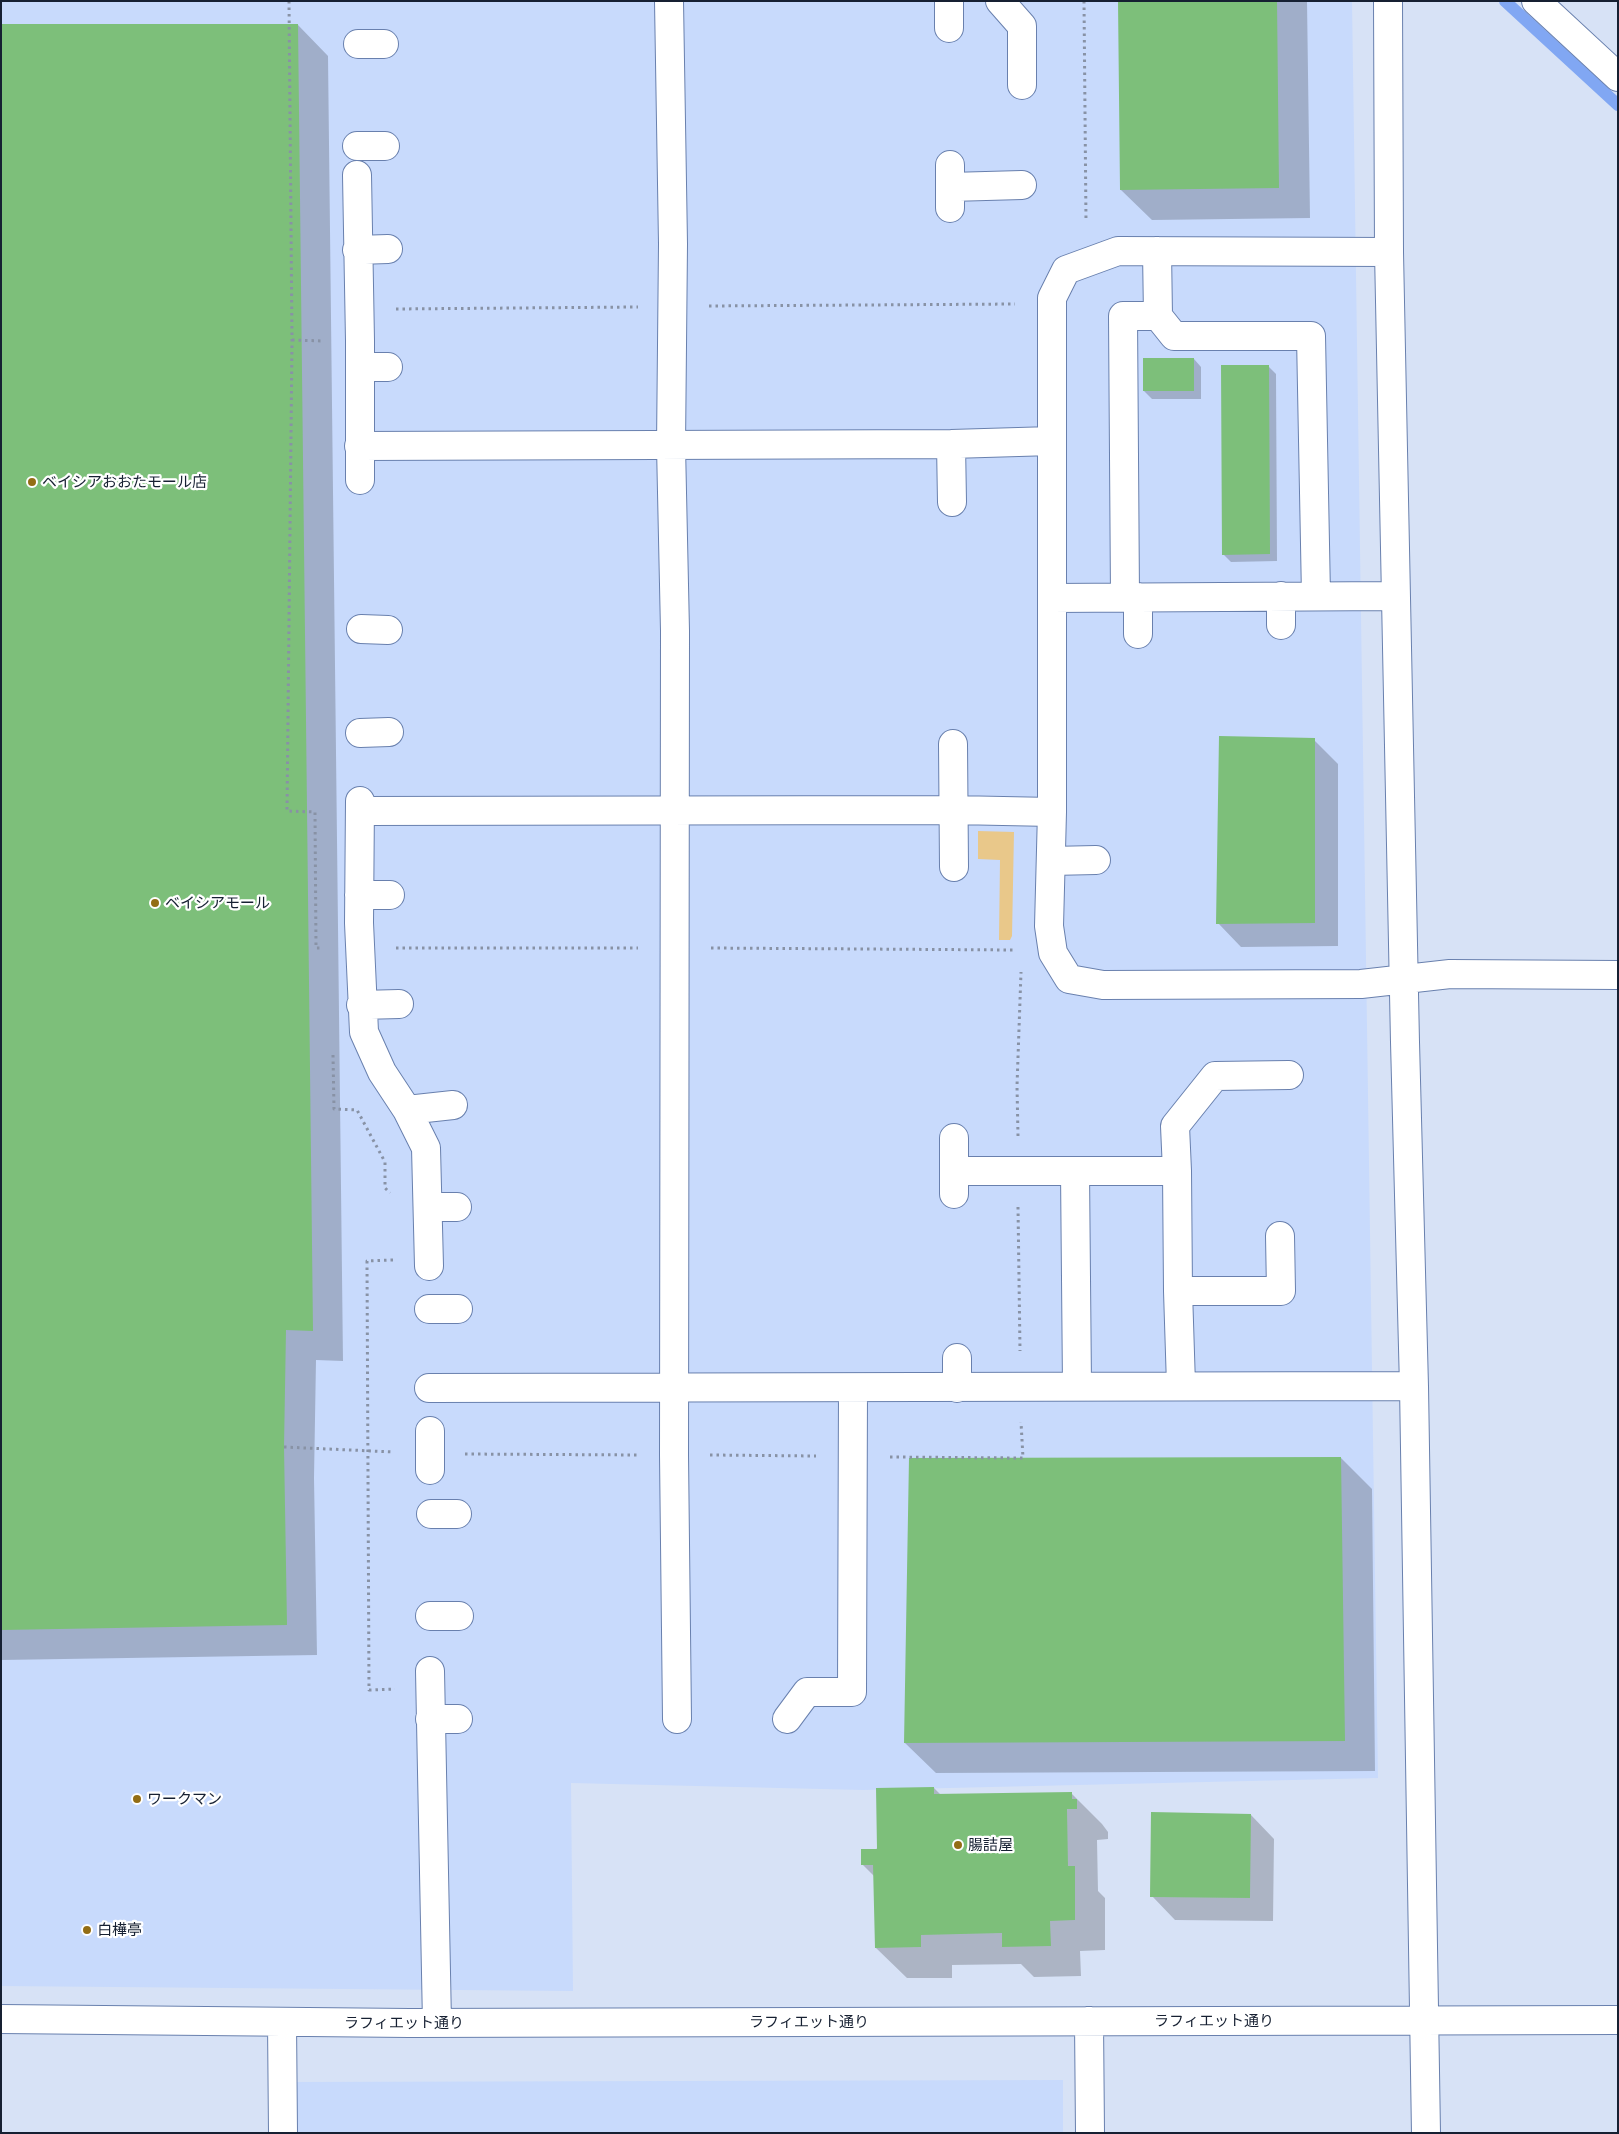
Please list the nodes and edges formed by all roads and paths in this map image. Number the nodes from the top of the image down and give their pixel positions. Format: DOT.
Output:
graph roads {
  1 [pos="289,1"];
  2 [pos="668,1"];
  3 [pos="949,1"];
  4 [pos="1000,1"];
  5 [pos="1084,1"];
  6 [pos="1388,1"];
  7 [pos="1536,1"];
  8 [pos="949,28"];
  9 [pos="1618,77"];
  10 [pos="1022,85"];
  11 [pos="357,146"];
  12 [pos="385,146"];
  13 [pos="357,174"];
  14 [pos="1022,185"];
  15 [pos="950,187"];
  16 [pos="1086,222"];
  17 [pos="388,249"];
  18 [pos="357,250"];
  19 [pos="1157,251"];
  20 [pos="1389,252"];
  21 [pos="1158,316"];
  22 [pos="292,340"];
  23 [pos="360,367"];
  24 [pos="388,367"];
  25 [pos="1052,441"];
  26 [pos="951,444"];
  27 [pos="359,446"];
  28 [pos="672,446"];
  29 [pos="360,480"];
  30 [pos="952,502"];
  31 [pos="1281,596"];
  32 [pos="1316,596"];
  33 [pos="1396,596"];
  34 [pos="1132,597"];
  35 [pos="1052,598"];
  36 [pos="1282,625"];
  37 [pos="361,629"];
  38 [pos="388,630"];
  39 [pos="1138,634"];
  40 [pos="389,732"];
  41 [pos="360,733"];
  42 [pos="953,744"];
  43 [pos="954,810"];
  44 [pos="674,812"];
  45 [pos="1052,812"];
  46 [pos="1096,860"];
  47 [pos="1051,861"];
  48 [pos="954,867"];
  49 [pos="359,895"];
  50 [pos="390,895"];
  51 [pos="1618,975"];
  52 [pos="1404,981"];
  53 [pos="399,1004"];
  54 [pos="361,1005"];
  55 [pos="1290,1075"];
  56 [pos="453,1105"];
  57 [pos="407,1110"];
  58 [pos="954,1138"];
  59 [pos="1074,1171"];
  60 [pos="1177,1171"];
  61 [pos="429,1207"];
  62 [pos="457,1207"];
  63 [pos="1280,1236"];
  64 [pos="429,1266"];
  65 [pos="1178,1291"];
  66 [pos="429,1309"];
  67 [pos="458,1309"];
  68 [pos="956,1358"];
  69 [pos="1077,1386"];
  70 [pos="1180,1386"];
  71 [pos="1414,1386"];
  72 [pos="429,1388"];
  73 [pos="674,1388"];
  74 [pos="853,1388"];
  75 [pos="957,1388"];
  76 [pos="430,1430"];
  77 [pos="368,1451"];
  78 [pos="430,1470"];
  79 [pos="430,1616"];
  80 [pos="459,1616"];
  81 [pos="430,1671"];
  82 [pos="400,1689"];
  83 [pos="430,1719"];
  84 [pos="458,1719"];
  85 [pos="677,1719"];
  86 [pos="787,1719"];
  87 [pos="1,2019"];
  88 [pos="1423,2020"];
  89 [pos="1618,2020"];
  90 [pos="1089,2021"];
  91 [pos="282,2022"];
  92 [pos="437,2023"];
  93 [pos="283,2133"];
  94 [pos="1090,2133"];
  95 [pos="1426,2133"];
  1 -- 22 [label="path"];
  2 -- 28 [label="street"];
  3 -- 8 [label="street"];
  4 -- 10 [label="street"];
  5 -- 16 [label="path"];
  6 -- 20 [label="street"];
  7 -- 9 [label="street"];
  11 -- 12 [label="street"];
  13 -- 18 [label="street"];
  14 -- 15 [label="street"];
  17 -- 18 [label="street"];
  18 -- 23 [label="street"];
  19 -- 20 [label="street"];
  19 -- 21 [label="street"];
  19 -- 25 [label="street"];
  20 -- 33 [label="street"];
  21 -- 32 [label="street"];
  21 -- 34 [label="street"];
  23 -- 24 [label="street"];
  23 -- 27 [label="street"];
  25 -- 26 [label="street"];
  25 -- 35 [label="street"];
  26 -- 28 [label="street"];
  26 -- 30 [label="street"];
  27 -- 28 [label="street"];
  27 -- 29 [label="street"];
  28 -- 44 [label="street"];
  31 -- 32 [label="street"];
  31 -- 34 [label="street"];
  31 -- 36 [label="street"];
  32 -- 33 [label="street"];
  33 -- 52 [label="street"];
  34 -- 35 [label="street"];
  34 -- 39 [label="street"];
  35 -- 45 [label="street"];
  37 -- 38 [label="street"];
  40 -- 41 [label="street"];
  42 -- 43 [label="street"];
  43 -- 44 [label="street"];
  43 -- 45 [label="street"];
  43 -- 48 [label="street"];
  44 -- 49 [label="street"];
  44 -- 73 [label="street"];
  45 -- 47 [label="street"];
  46 -- 47 [label="street"];
  47 -- 52 [label="street"];
  49 -- 50 [label="street"];
  49 -- 54 [label="street"];
  51 -- 52 [label="street"];
  52 -- 71 [label="street"];
  53 -- 54 [label="street"];
  54 -- 57 [label="street"];
  55 -- 60 [label="street"];
  56 -- 57 [label="street"];
  57 -- 61 [label="street"];
  58 -- 59 [label="street"];
  59 -- 60 [label="street"];
  59 -- 69 [label="street"];
  60 -- 65 [label="street"];
  61 -- 62 [label="street"];
  61 -- 64 [label="street"];
  63 -- 65 [label="street"];
  65 -- 70 [label="street"];
  66 -- 67 [label="street"];
  68 -- 75 [label="street"];
  69 -- 70 [label="street"];
  69 -- 75 [label="street"];
  70 -- 71 [label="street"];
  71 -- 88 [label="street"];
  72 -- 73 [label="street"];
  73 -- 74 [label="street"];
  73 -- 85 [label="street"];
  74 -- 75 [label="street"];
  74 -- 86 [label="street"];
  76 -- 78 [label="street"];
  77 -- 82 [label="path"];
  79 -- 80 [label="street"];
  81 -- 83 [label="street"];
  83 -- 84 [label="street"];
  83 -- 92 [label="street"];
  87 -- 91 [label="street, ラフィエット通り"];
  88 -- 89 [label="street, ラフィエット通り"];
  88 -- 90 [label="street, ラフィエット通り"];
  88 -- 95 [label="street"];
  90 -- 92 [label="street, ラフィエット通り"];
  90 -- 94 [label="street"];
  91 -- 92 [label="street, ラフィエット通り"];
  91 -- 93 [label="street"];
}
